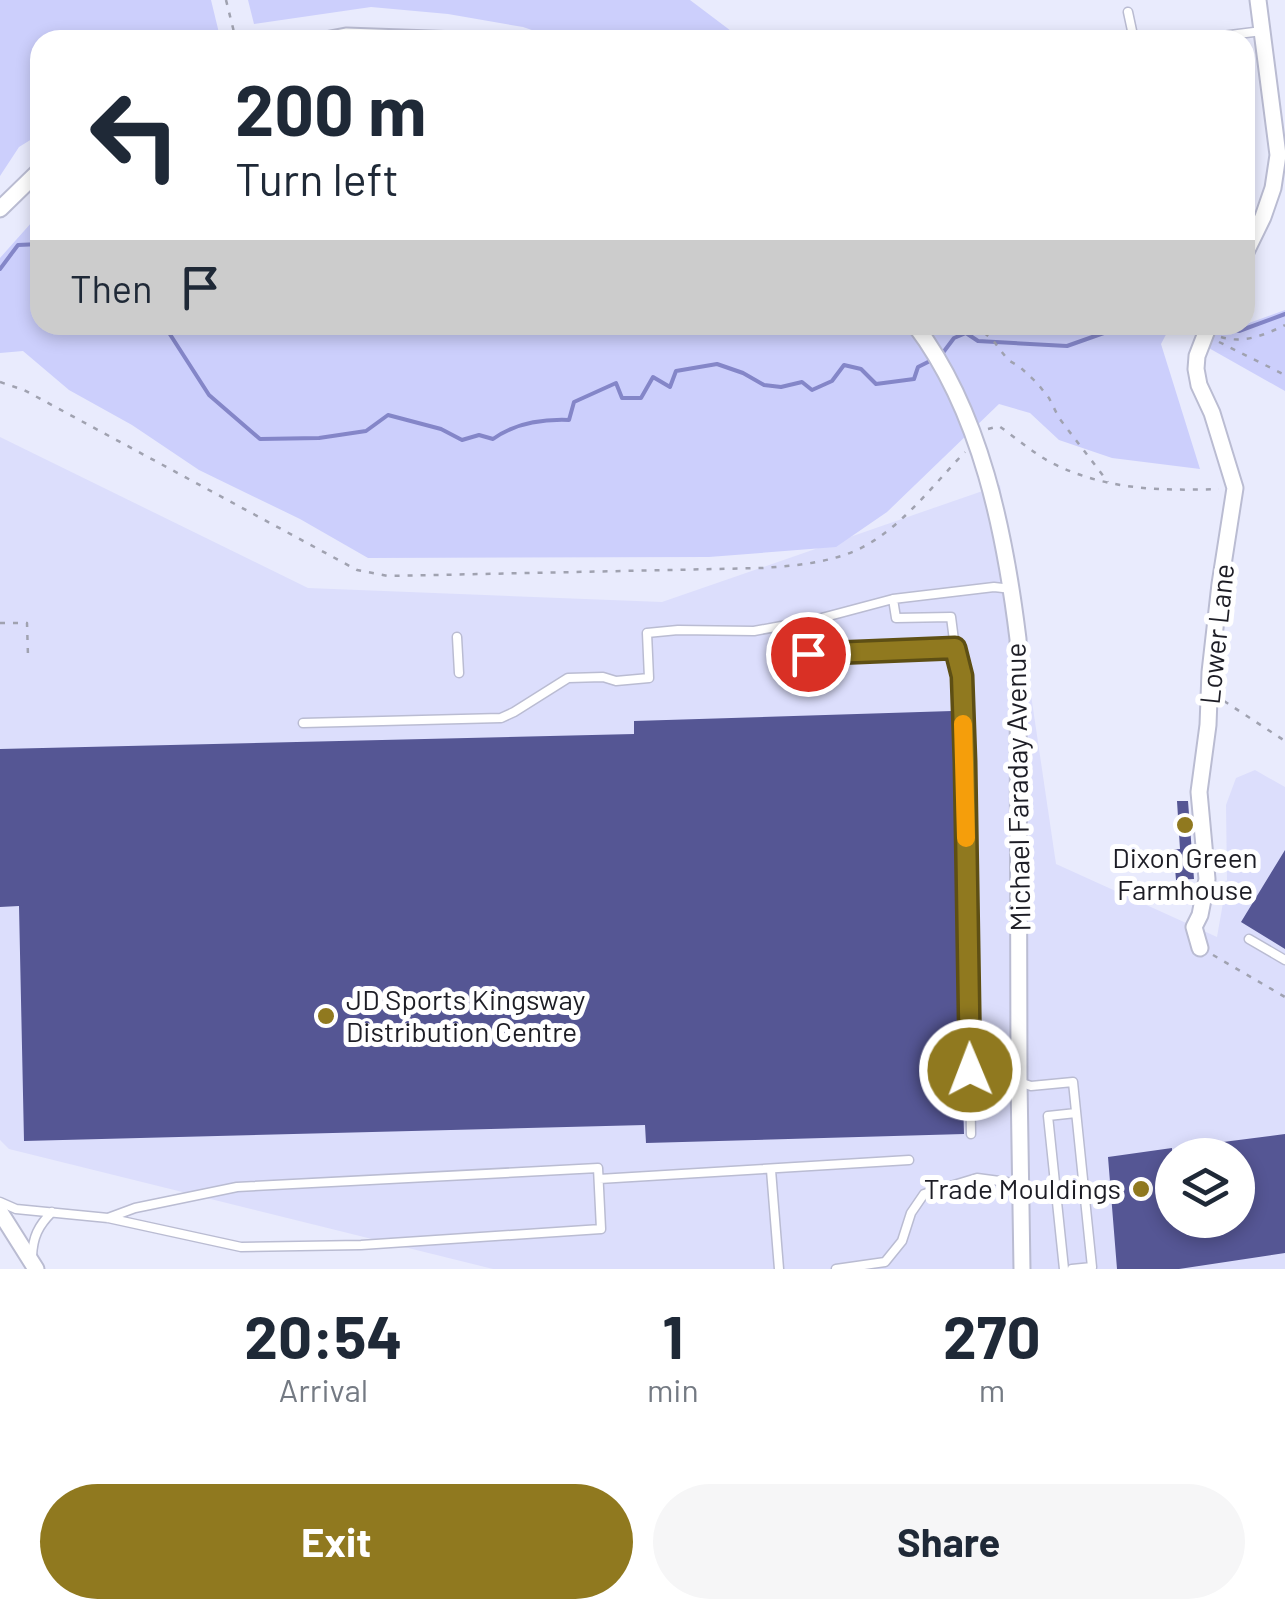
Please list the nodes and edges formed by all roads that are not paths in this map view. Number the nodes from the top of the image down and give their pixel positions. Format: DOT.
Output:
graph roads {
  1 [pos="1258,0"];
  2 [pos="1128,12"];
  3 [pos="1132,30"];
  4 [pos="1262,31"];
  5 [pos="1255,32"];
  6 [pos="1281,154"];
  7 [pos="30,180"];
  8 [pos="0,209"];
  9 [pos="1255,233"];
  10 [pos="922,335"];
  11 [pos="1205,335"];
  12 [pos="1012,588"];
  13 [pos="893,599"];
  14 [pos="814,620"];
  15 [pos="457,638"];
  16 [pos="955,648"];
  17 [pos="459,674"];
  18 [pos="303,723"];
  19 [pos="1250,940"];
  20 [pos="1200,948"];
  21 [pos="1285,960"];
  22 [pos="1019,1082"];
  23 [pos="1076,1114"];
  24 [pos="971,1134"];
  25 [pos="909,1160"];
  26 [pos="771,1170"];
  27 [pos="598,1179"];
  28 [pos="1020,1187"];
  29 [pos="0,1202"];
  30 [pos="0,1212"];
  31 [pos="52,1212"];
  32 [pos="108,1218"];
  33 [pos="7,1238"];
  34 [pos="33,1265"];
  35 [pos="779,1269"];
  36 [pos="836,1269"];
  37 [pos="1022,1269"];
  38 [pos="1064,1269"];
  39 [pos="1072,1269"];
  1 -- 4 [label="street"];
  2 -- 3 [label="lane"];
  4 -- 5 [label="lane"];
  4 -- 6 [label="street"];
  6 -- 9 [label="street"];
  7 -- 8 [label="street"];
  10 -- 12 [label="street, Michael Faraday Avenue"];
  11 -- 20 [label="street, Lower Lane"];
  12 -- 13 [label="lane"];
  12 -- 22 [label="street, Michael Faraday Avenue"];
  13 -- 14 [label="lane"];
  13 -- 16 [label="lane"];
  14 -- 16 [label="lane"];
  14 -- 18 [label="lane"];
  15 -- 17 [label="lane"];
  16 -- 24 [label="lane"];
  19 -- 21 [label="lane"];
  22 -- 23 [label="lane"];
  22 -- 28 [label="street, Michael Faraday Avenue"];
  23 -- 38 [label="lane"];
  23 -- 39 [label="lane"];
  25 -- 26 [label="lane"];
  26 -- 27 [label="lane"];
  26 -- 35 [label="lane"];
  27 -- 32 [label="lane"];
  27 -- 32 [label="lane"];
  28 -- 36 [label="lane"];
  28 -- 37 [label="street, Michael Faraday Avenue"];
  29 -- 31 [label="lane"];
  30 -- 33 [label="street"];
  31 -- 32 [label="lane"];
  31 -- 34 [label="lane"];
  33 -- 34 [label="street"];
}
